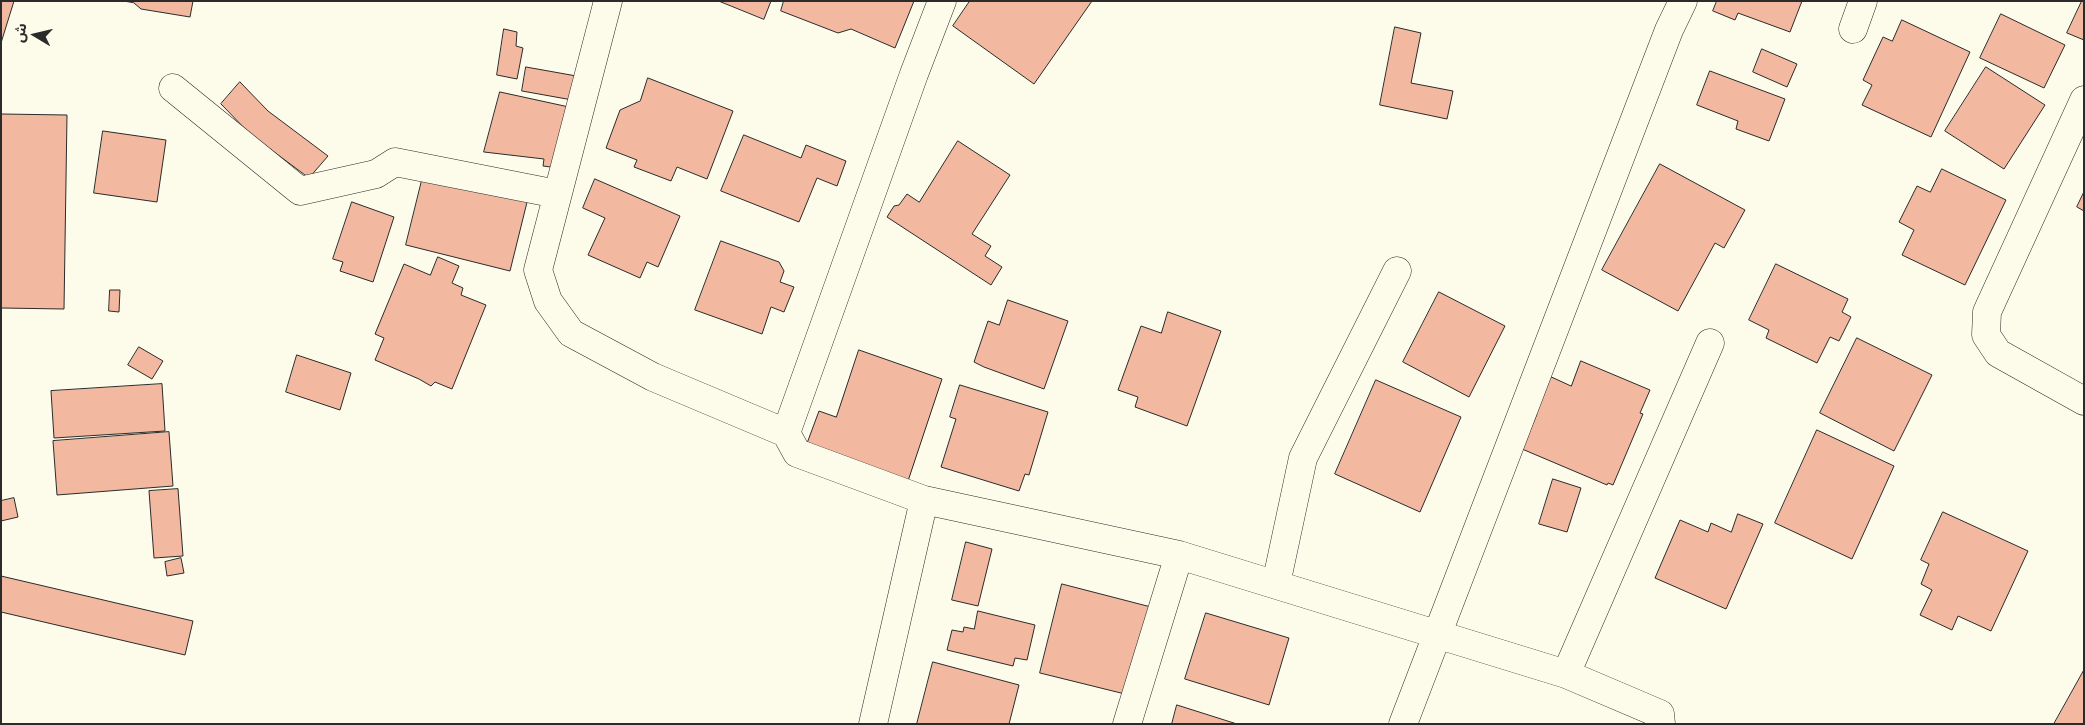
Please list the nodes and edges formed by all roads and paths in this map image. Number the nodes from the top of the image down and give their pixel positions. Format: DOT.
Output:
graph roads {
  1 [pos="608,1"];
  2 [pos="942,1"];
  3 [pos="1683,1"];
  4 [pos="1863,1"];
  5 [pos="1853,29"];
  6 [pos="173,88"];
  7 [pos="2084,100"];
  8 [pos="557,194"];
  9 [pos="1397,272"];
  10 [pos="1710,343"];
  11 [pos="2084,401"];
  12 [pos="786,433"];
  13 [pos="924,500"];
  14 [pos="1179,555"];
  15 [pos="1276,584"];
  16 [pos="1436,635"];
  17 [pos="1566,674"];
  18 [pos="873,724"];
  19 [pos="1126,724"];
  20 [pos="1403,724"];
  21 [pos="1661,724"];
  1 -- 8 [label="street"];
  2 -- 12 [label="street"];
  3 -- 16 [label="street"];
  4 -- 5 [label="street"];
  6 -- 8 [label="street"];
  7 -- 11 [label="street"];
  8 -- 12 [label="street"];
  9 -- 15 [label="street"];
  10 -- 17 [label="street"];
  12 -- 13 [label="street"];
  13 -- 14 [label="street"];
  13 -- 18 [label="street"];
  14 -- 15 [label="street"];
  14 -- 19 [label="street"];
  15 -- 16 [label="street"];
  16 -- 17 [label="street"];
  16 -- 20 [label="street"];
  17 -- 21 [label="street"];
}
